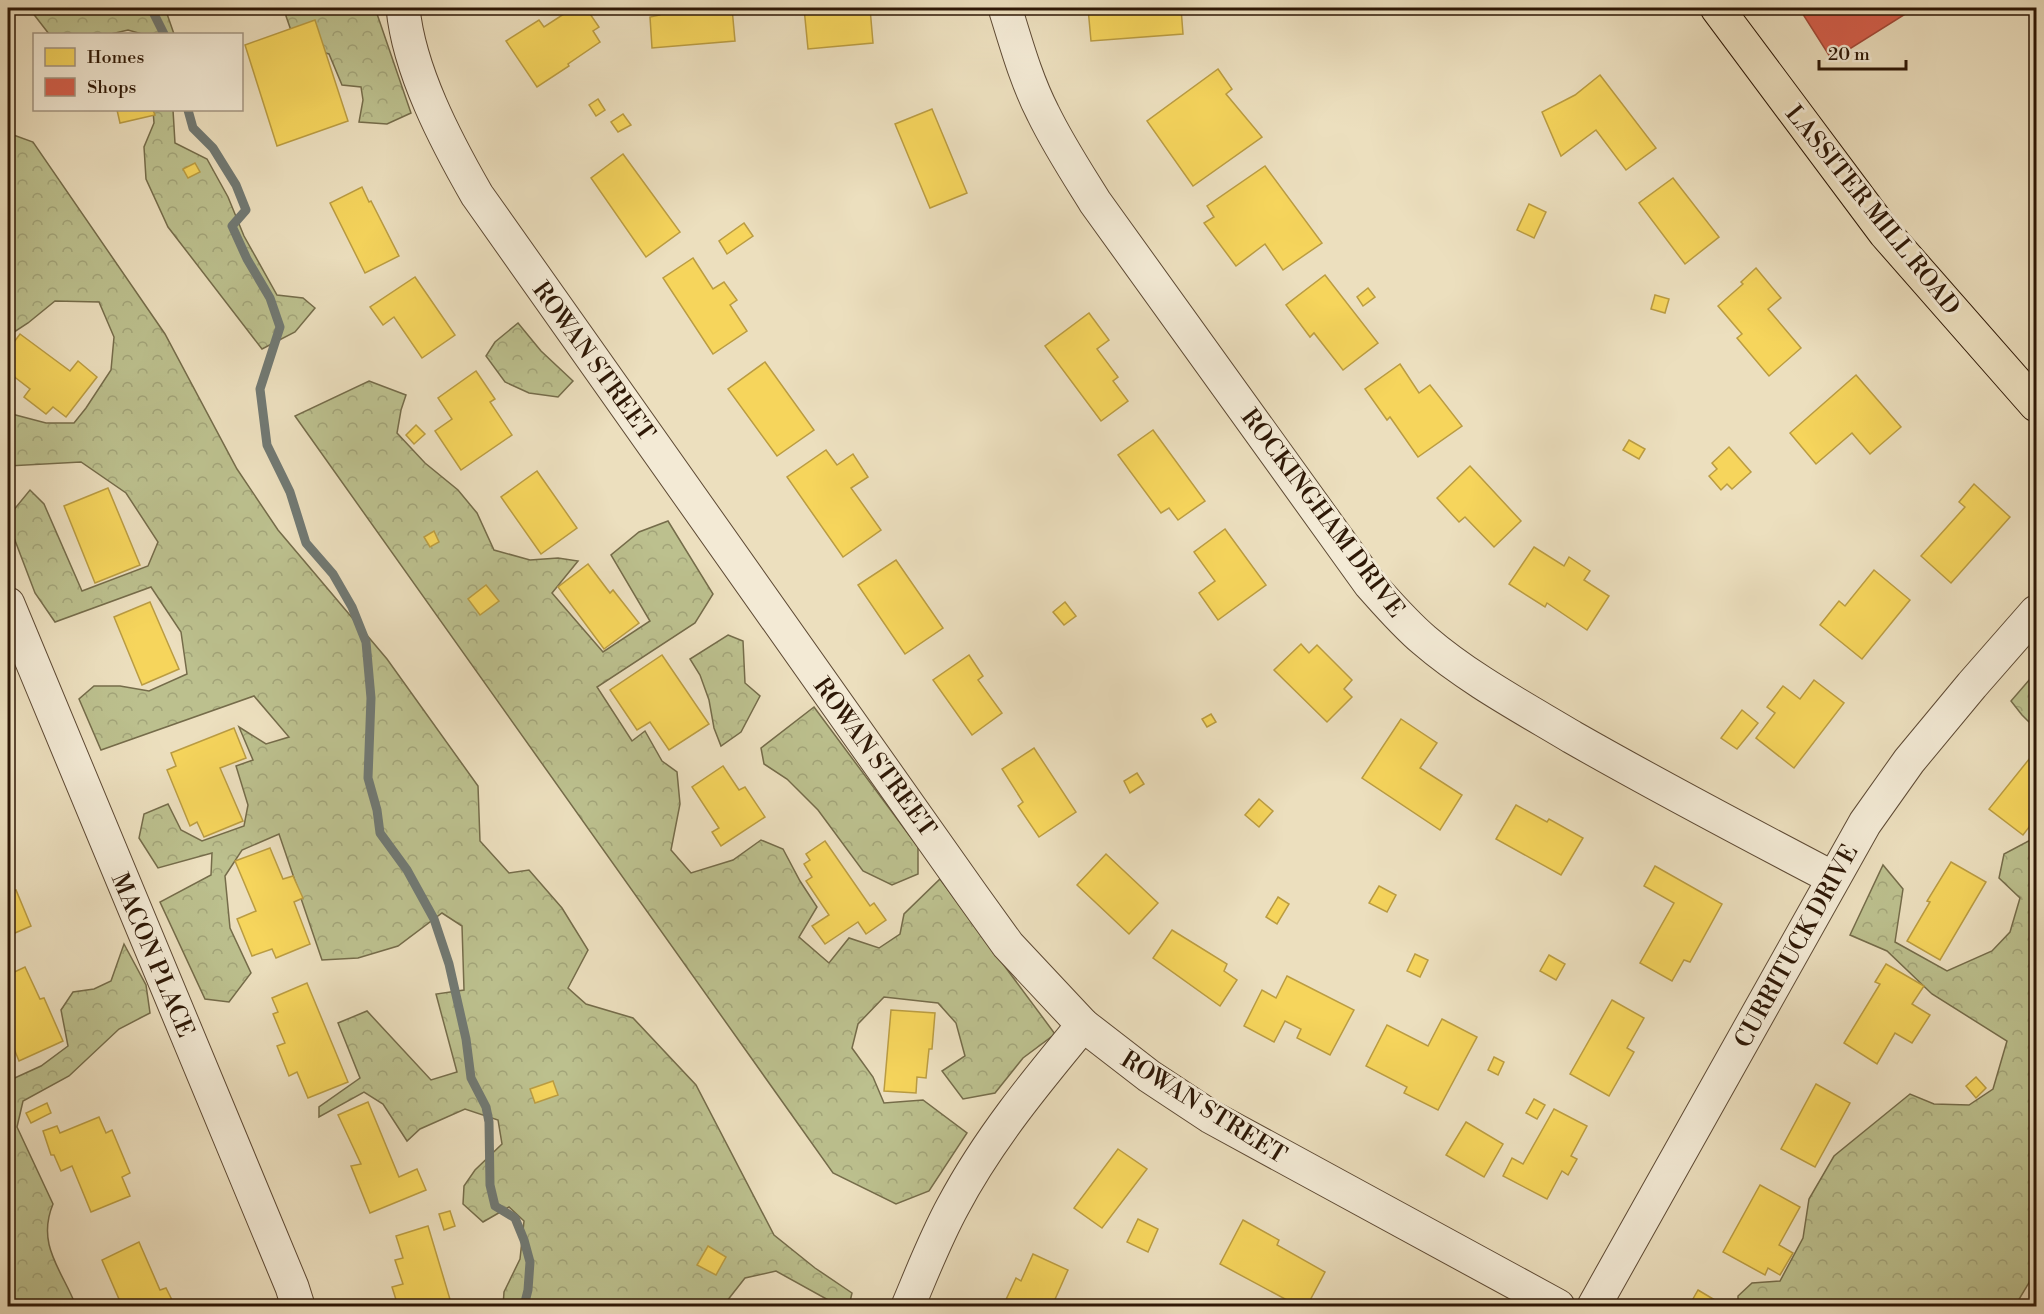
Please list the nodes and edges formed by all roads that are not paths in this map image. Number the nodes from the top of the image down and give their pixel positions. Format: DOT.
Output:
graph roads {
  1 [pos="403,8"];
  2 [pos="1005,8"];
  3 [pos="1717,8"];
  4 [pos="2037,405"];
  5 [pos="8,604"];
  6 [pos="2037,612"];
  7 [pos="1833,878"];
  8 [pos="1083,1025"];
  9 [pos="298,1306"];
  10 [pos="908,1306"];
  11 [pos="1558,1306"];
  12 [pos="1594,1306"];
  1 -- 8 [label="street, ROWAN STREET"];
  2 -- 7 [label="street, ROCKINGHAM DRIVE"];
  3 -- 4 [label="main road, LASSITER MILL ROAD"];
  5 -- 9 [label="street, MACON PLACE"];
  6 -- 7 [label="street, CURRITUCK DRIVE"];
  7 -- 12 [label="street, CURRITUCK DRIVE"];
  8 -- 10 [label="street"];
  8 -- 11 [label="street, ROWAN STREET"];
}
